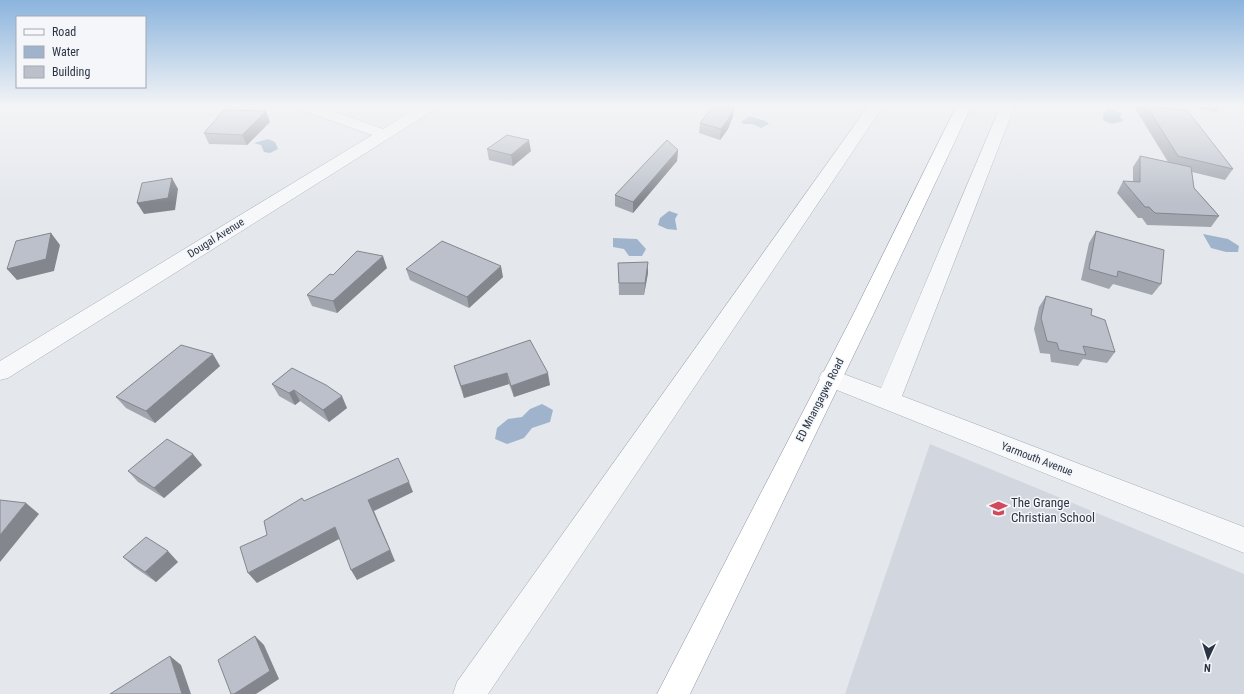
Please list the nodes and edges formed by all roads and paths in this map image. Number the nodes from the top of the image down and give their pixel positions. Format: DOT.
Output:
graph roads {
  1 [pos="379,137"];
  2 [pos="855,137"];
  3 [pos="950,137"];
  4 [pos="995,137"];
  5 [pos="0,372"];
  6 [pos="830,378"];
  7 [pos="888,401"];
  8 [pos="1244,540"];
  9 [pos="468,694"];
  10 [pos="673,694"];
  1 -- 5 [label="street, Dougal Avenue"];
  2 -- 9 [label="street"];
  3 -- 6 [label="highway, ED Mnangagwa Road"];
  4 -- 7 [label="street"];
  6 -- 7 [label="street, Yarmouth Avenue"];
  6 -- 10 [label="highway, ED Mnangagwa Road"];
  7 -- 8 [label="street, Yarmouth Avenue"];
}
